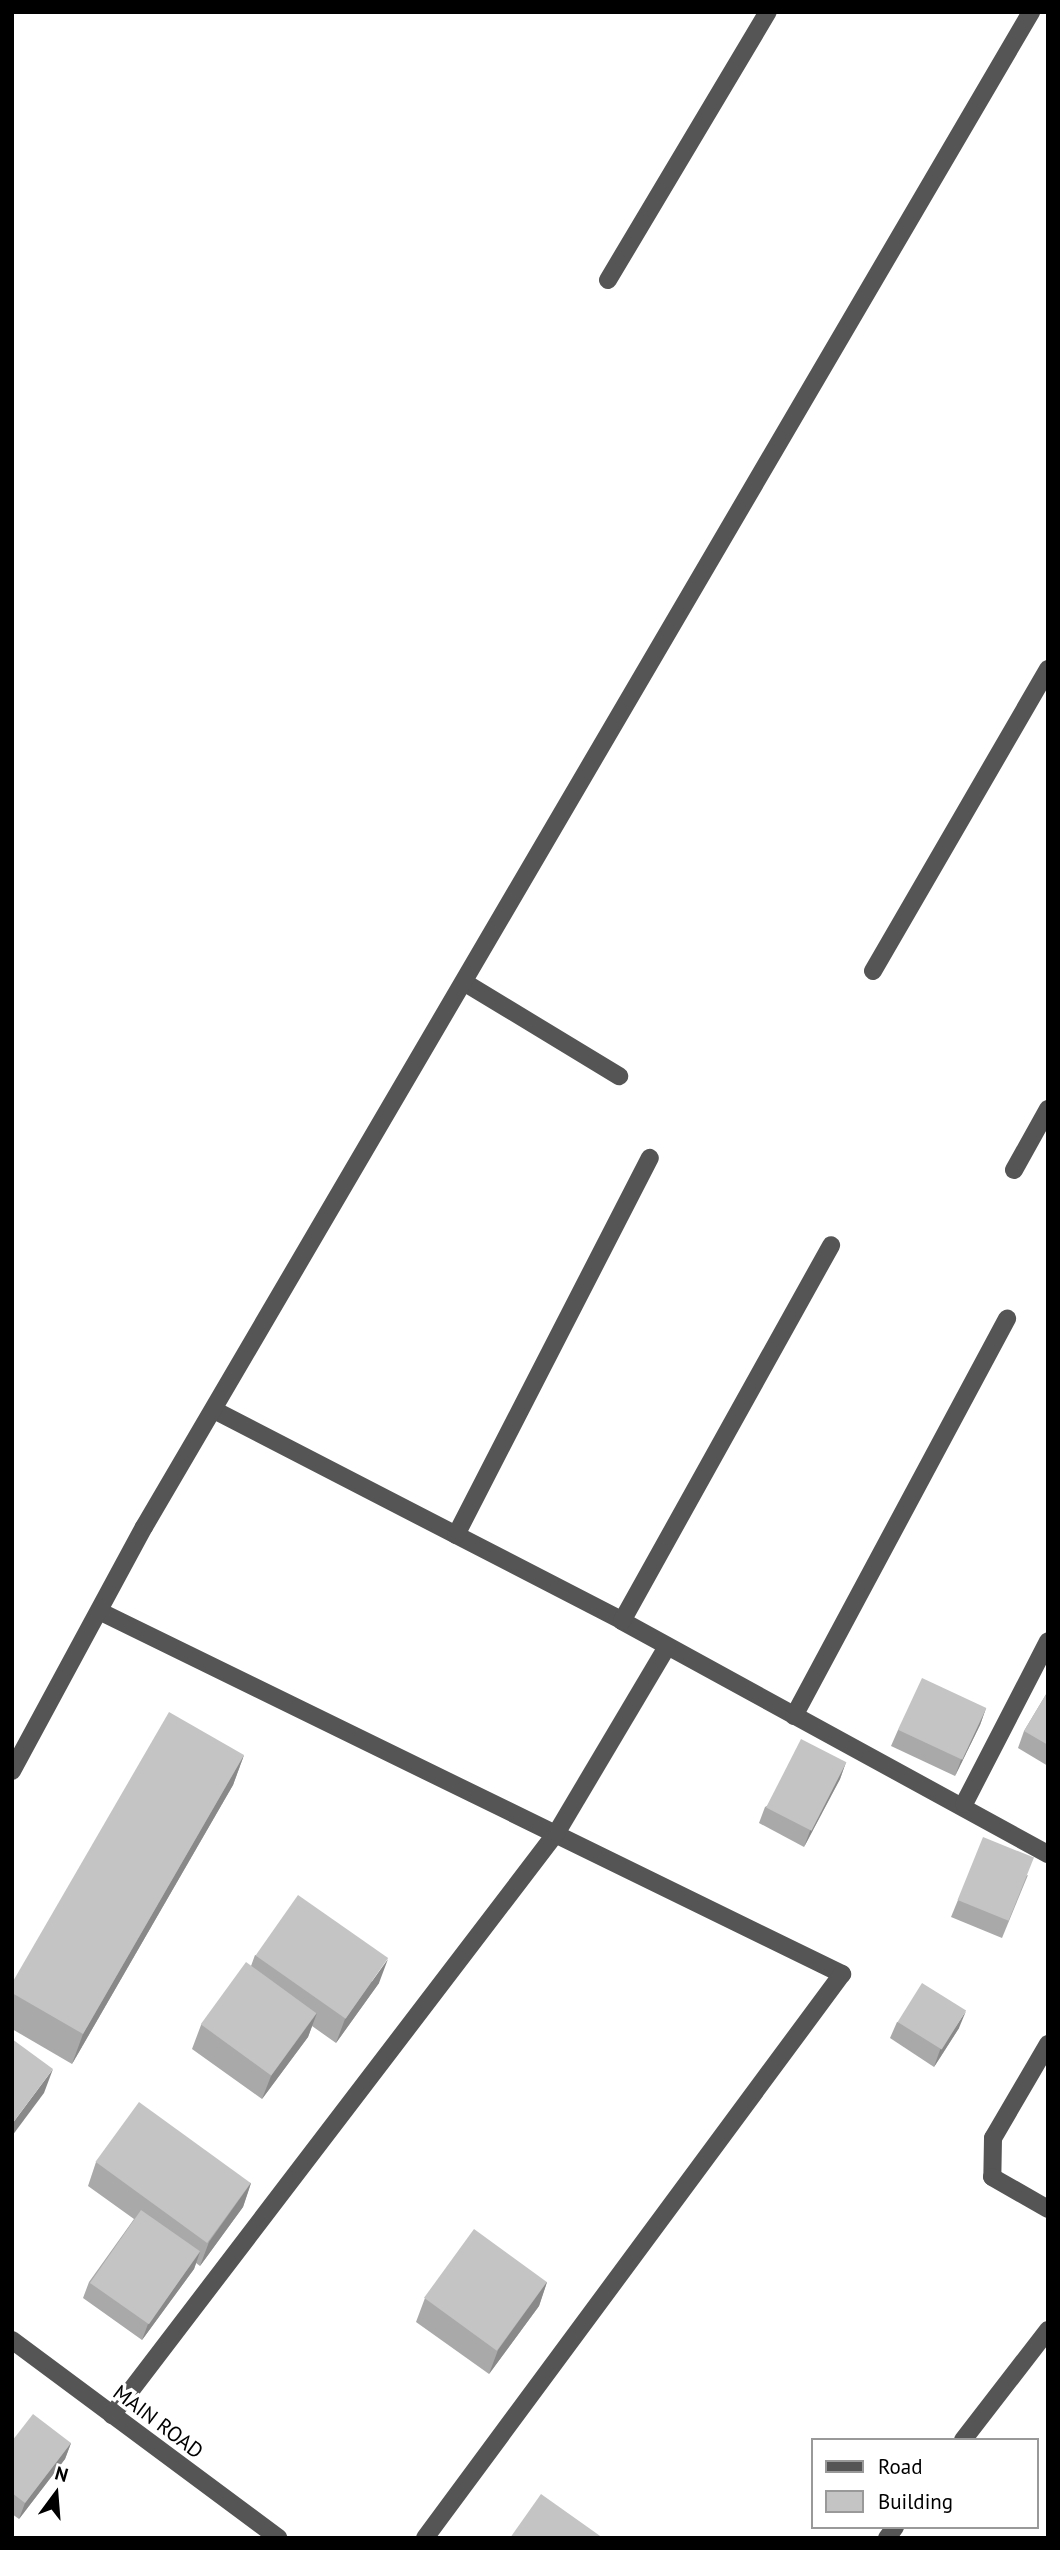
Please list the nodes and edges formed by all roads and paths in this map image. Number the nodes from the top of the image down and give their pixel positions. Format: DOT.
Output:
graph roads {
  1 [pos="768,12"];
  2 [pos="1031,12"];
  3 [pos="608,280"];
  4 [pos="1048,669"];
  5 [pos="873,971"];
  6 [pos="467,984"];
  7 [pos="619,1076"];
  8 [pos="1048,1109"];
  9 [pos="650,1158"];
  10 [pos="1014,1170"];
  11 [pos="831,1245"];
  12 [pos="1007,1318"];
  13 [pos="216,1410"];
  14 [pos="456,1535"];
  15 [pos="101,1612"];
  16 [pos="622,1621"];
  17 [pos="1048,1641"];
  18 [pos="667,1647"];
  19 [pos="794,1716"];
  20 [pos="12,1771"];
  21 [pos="964,1804"];
  22 [pos="557,1832"];
  23 [pos="1048,1854"];
  24 [pos="1048,2044"];
  25 [pos="1048,2209"];
  26 [pos="1048,2330"];
  27 [pos="12,2340"];
  28 [pos="112,2415"];
  29 [pos="965,2438"];
  30 [pos="279,2538"];
  31 [pos="425,2538"];
  1 -- 3 [label="street"];
  2 -- 6 [label="street"];
  4 -- 5 [label="street"];
  6 -- 7 [label="street"];
  6 -- 13 [label="street"];
  8 -- 10 [label="street"];
  9 -- 14 [label="street"];
  11 -- 16 [label="street"];
  12 -- 19 [label="street"];
  13 -- 14 [label="street"];
  13 -- 15 [label="street"];
  14 -- 16 [label="street"];
  15 -- 20 [label="street"];
  15 -- 22 [label="street"];
  16 -- 18 [label="street"];
  17 -- 21 [label="street"];
  18 -- 19 [label="street"];
  18 -- 22 [label="street"];
  19 -- 21 [label="street"];
  21 -- 23 [label="street"];
  22 -- 28 [label="street"];
  22 -- 31 [label="street"];
  24 -- 25 [label="street"];
  26 -- 29 [label="street"];
  27 -- 28 [label="street, MAIN ROAD"];
  28 -- 30 [label="street, MAIN ROAD"];
}
